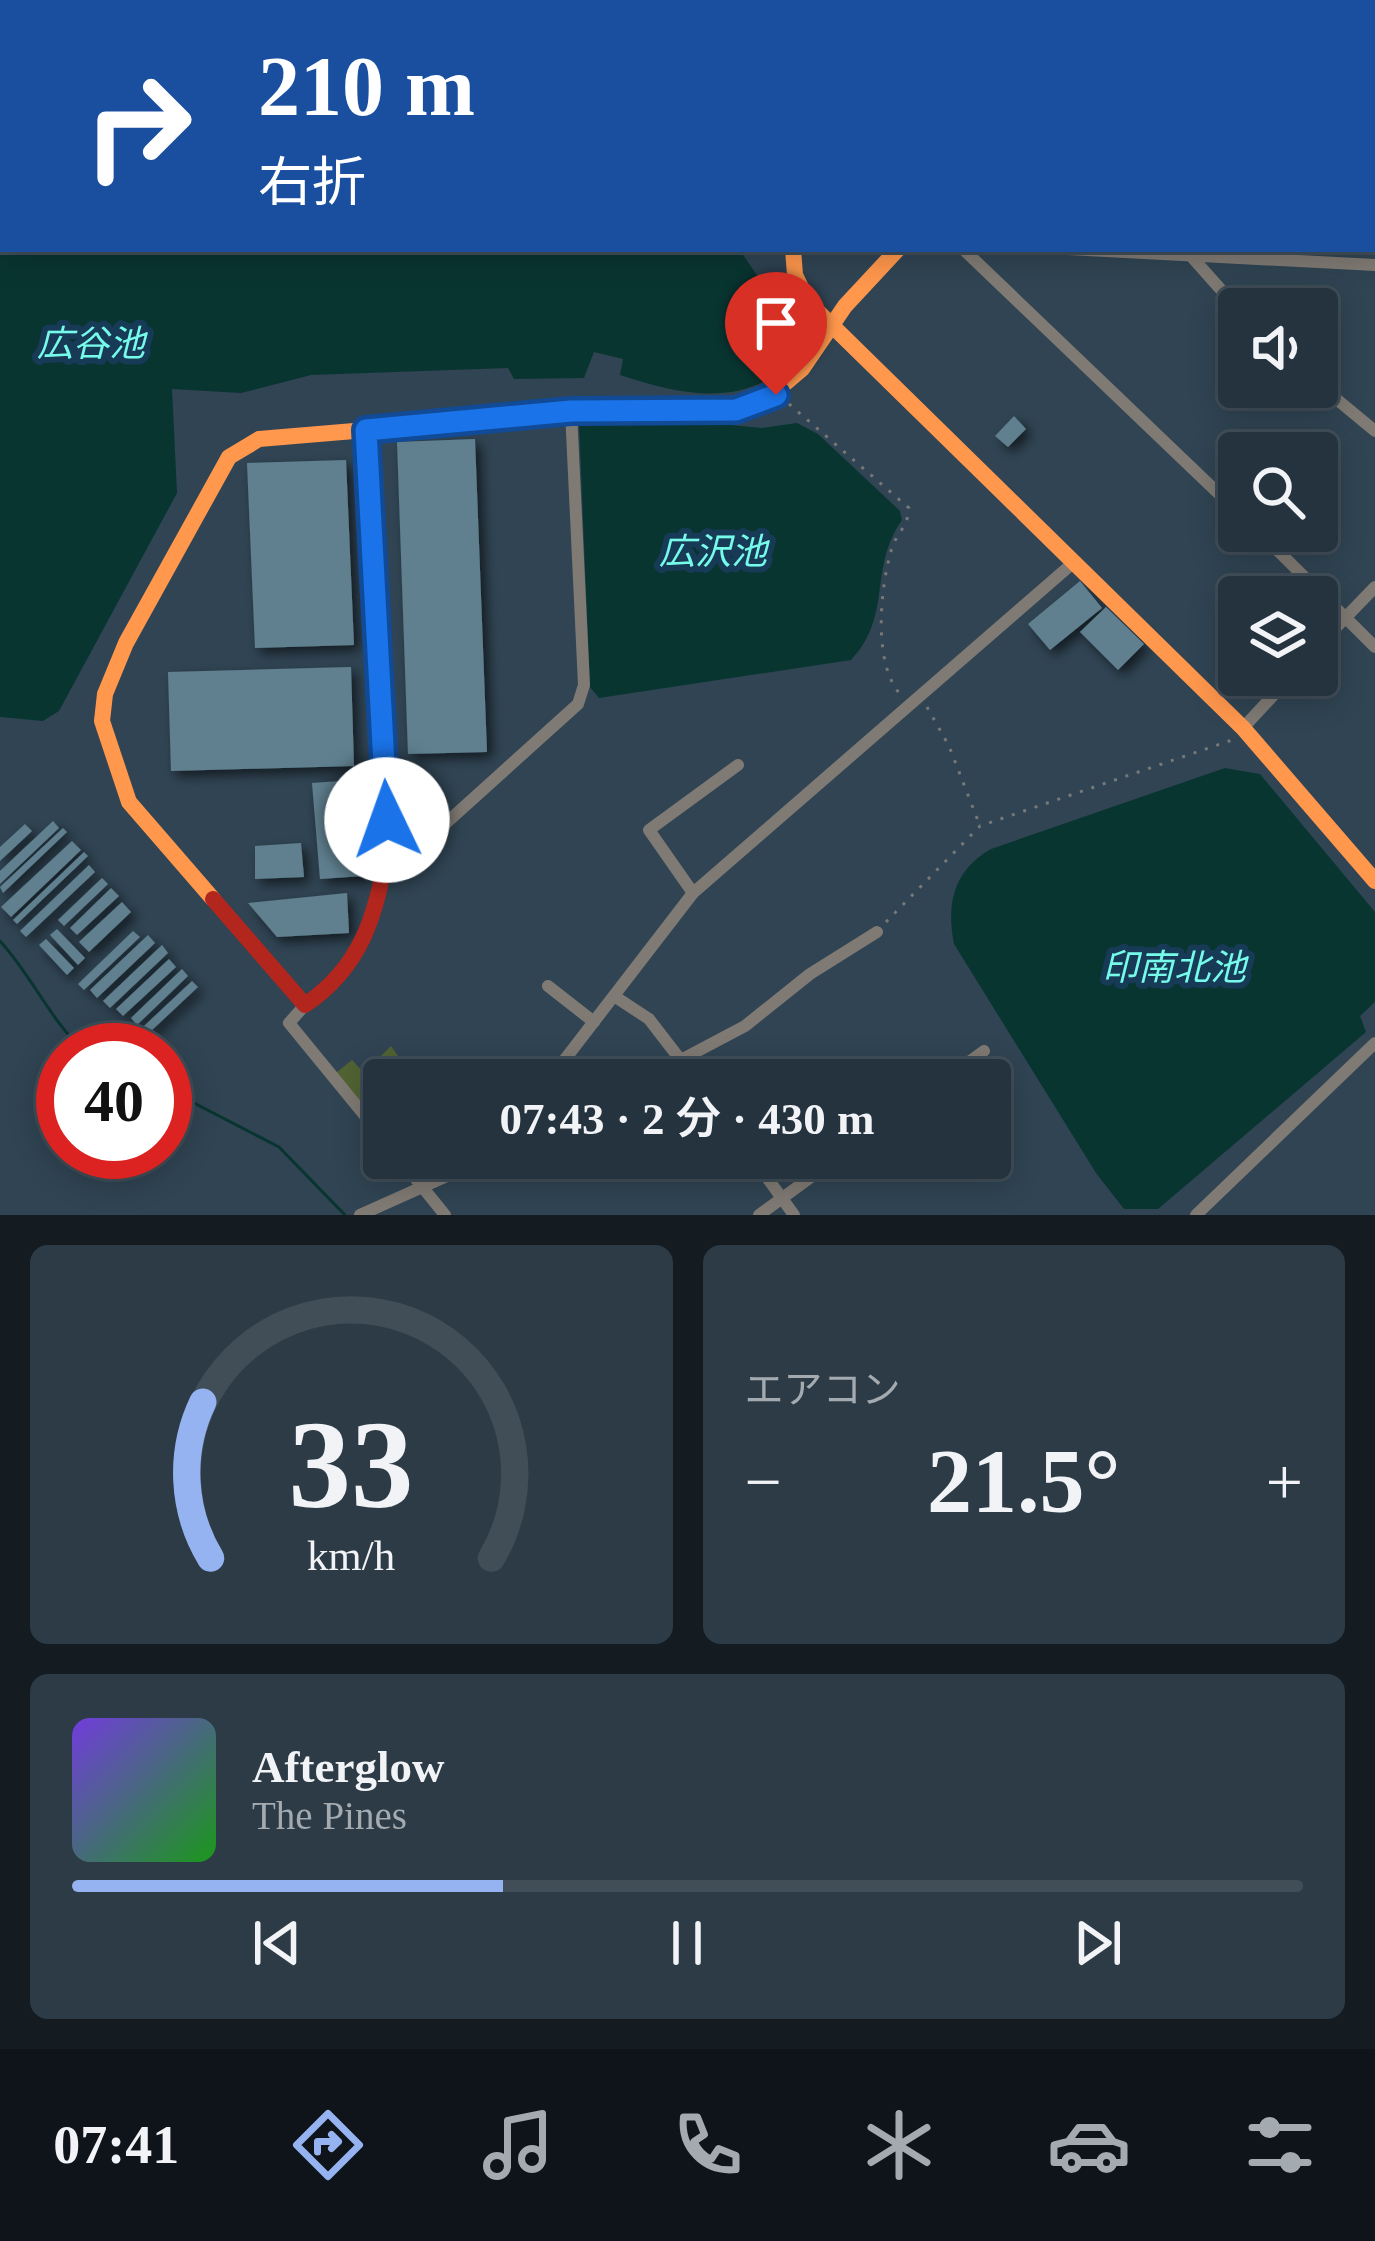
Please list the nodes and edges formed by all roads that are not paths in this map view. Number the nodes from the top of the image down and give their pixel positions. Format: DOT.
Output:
graph roads {
  1 [pos="793,252"];
  2 [pos="895,252"];
  3 [pos="966,252"];
  4 [pos="1160,252"];
  5 [pos="1191,253"];
  6 [pos="1375,265"];
  7 [pos="1220,288"];
  8 [pos="831,326"];
  9 [pos="1338,400"];
  10 [pos="571,411"];
  11 [pos="366,430"];
  12 [pos="1375,431"];
  13 [pos="1218,493"];
  14 [pos="1280,552"];
  15 [pos="1073,562"];
  16 [pos="1375,587"];
  17 [pos="1346,615"];
  18 [pos="1338,624"];
  19 [pos="1375,647"];
  20 [pos="1273,696"];
  21 [pos="1243,728"];
  22 [pos="738,765"];
  23 [pos="382,881"];
  24 [pos="1375,881"];
  25 [pos="694,893"];
  26 [pos="877,932"];
  27 [pos="548,986"];
  28 [pos="614,996"];
  29 [pos="305,1005"];
  30 [pos="594,1022"];
  31 [pos="1375,1043"];
  32 [pos="984,1051"];
  33 [pos="680,1058"];
  34 [pos="565,1059"];
  35 [pos="973,1059"];
  36 [pos="363,1113"];
  37 [pos="416,1179"];
  38 [pos="438,1179"];
  39 [pos="768,1179"];
  40 [pos="808,1179"];
  41 [pos="422,1186"];
  42 [pos="782,1198"];
  43 [pos="360,1215"];
  44 [pos="445,1215"];
  45 [pos="759,1215"];
  46 [pos="794,1215"];
  47 [pos="1196,1215"];
  1 -- 8 [label="street"];
  2 -- 8 [label="street"];
  3 -- 13 [label="street"];
  4 -- 5 [label="street"];
  5 -- 6 [label="street"];
  5 -- 7 [label="street"];
  8 -- 10 [label="street"];
  8 -- 15 [label="street"];
  9 -- 12 [label="street"];
  10 -- 11 [label="street"];
  10 -- 23 [label="street"];
  11 -- 23 [label="street"];
  11 -- 29 [label="street"];
  14 -- 17 [label="street"];
  15 -- 21 [label="street"];
  15 -- 25 [label="street"];
  16 -- 17 [label="street"];
  17 -- 18 [label="street"];
  17 -- 19 [label="street"];
  20 -- 21 [label="street"];
  21 -- 24 [label="street"];
  22 -- 25 [label="street"];
  23 -- 29 [label="street"];
  25 -- 28 [label="street"];
  26 -- 33 [label="street"];
  27 -- 30 [label="street"];
  28 -- 30 [label="street"];
  28 -- 33 [label="street"];
  29 -- 36 [label="street"];
  30 -- 34 [label="street"];
  31 -- 47 [label="street"];
  32 -- 35 [label="street"];
  37 -- 41 [label="street"];
  38 -- 41 [label="street"];
  39 -- 42 [label="street"];
  40 -- 42 [label="street"];
  41 -- 43 [label="street"];
  41 -- 44 [label="street"];
  42 -- 45 [label="street"];
  42 -- 46 [label="street"];
}
